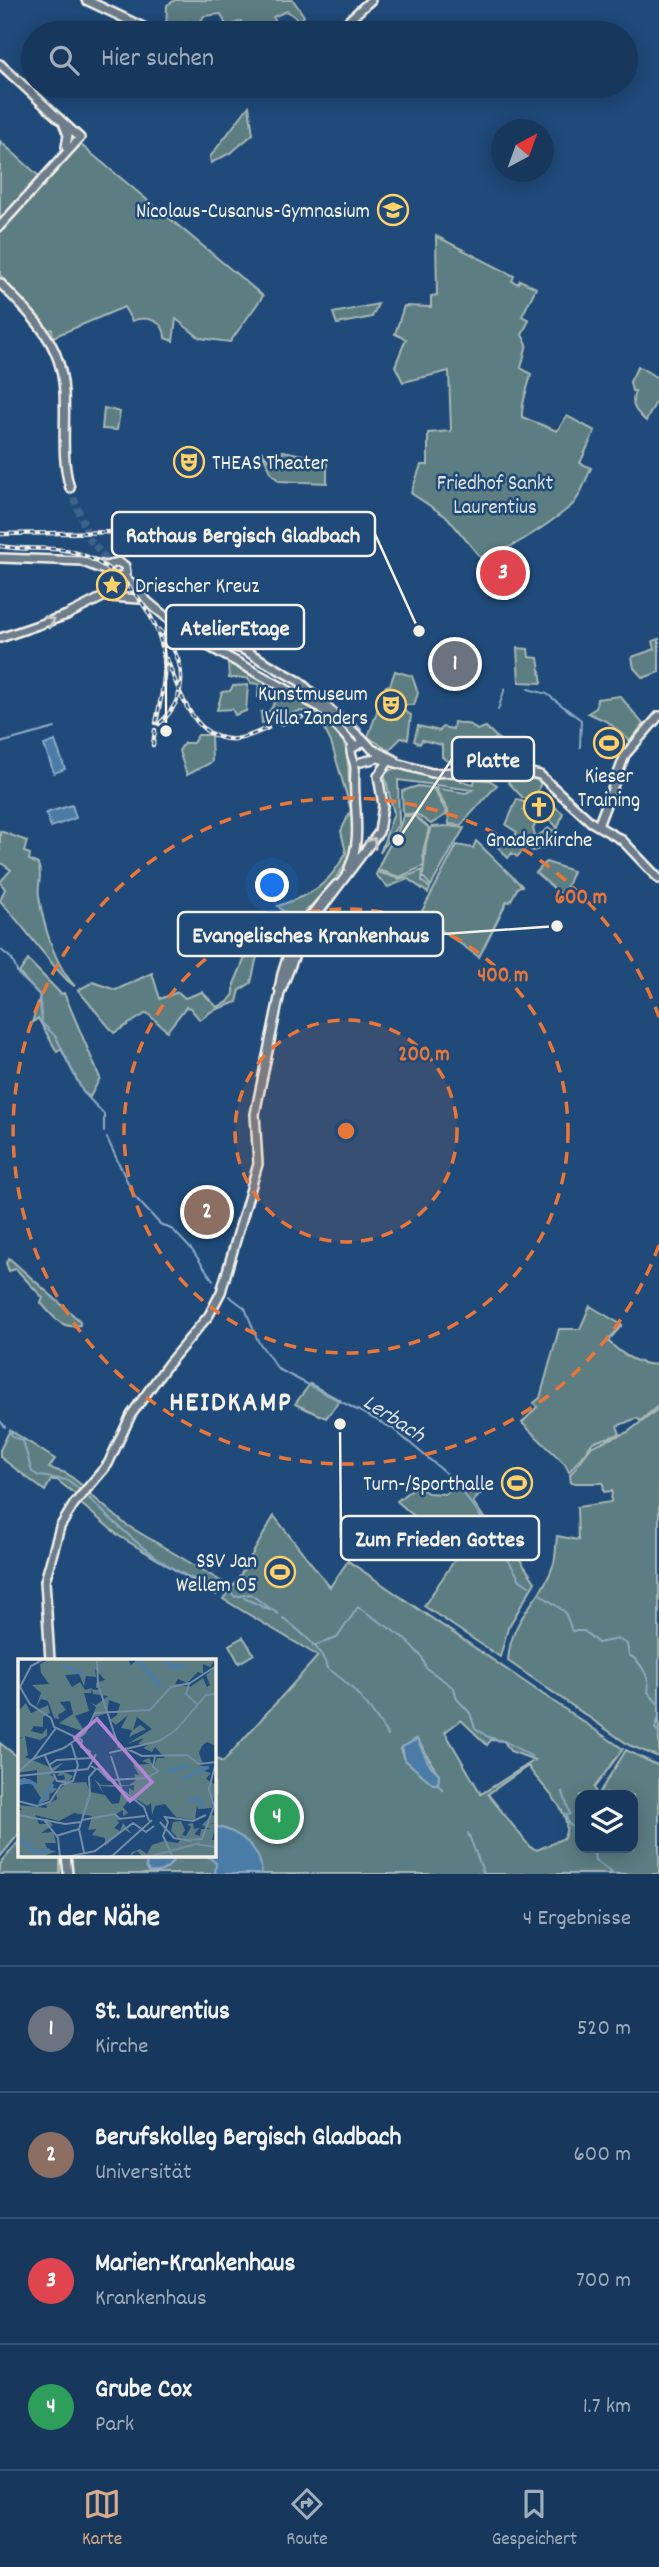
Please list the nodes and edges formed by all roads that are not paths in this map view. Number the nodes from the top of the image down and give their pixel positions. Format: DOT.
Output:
graph roads {
  1 [pos="86,0"];
  2 [pos="371,0"];
  3 [pos="131,21"];
  4 [pos="348,21"];
  5 [pos="0,64"];
  6 [pos="21,84"];
  7 [pos="36,98"];
  8 [pos="61,122"];
  9 [pos="78,136"];
  10 [pos="66,147"];
  11 [pos="51,168"];
  12 [pos="0,226"];
  13 [pos="0,283"];
  14 [pos="69,488"];
  15 [pos="0,558"];
  16 [pos="109,569"];
  17 [pos="120,578"];
  18 [pos="98,599"];
  19 [pos="140,599"];
  20 [pos="0,638"];
  21 [pos="226,645"];
  22 [pos="225,654"];
  23 [pos="246,661"];
  24 [pos="303,690"];
  25 [pos="321,708"];
  26 [pos="332,711"];
  27 [pos="659,716"];
  28 [pos="340,724"];
  29 [pos="356,744"];
  30 [pos="372,753"];
  31 [pos="392,761"];
  32 [pos="358,763"];
  33 [pos="597,826"];
  34 [pos="357,844"];
  35 [pos="659,879"];
  36 [pos="342,881"];
  37 [pos="320,907"];
  38 [pos="50,1659"];
  39 [pos="66,1856"];
  40 [pos="68,1874"];
  1 -- 3 [label="main road"];
  2 -- 4 [label="main road"];
  5 -- 6 [label="main road"];
  7 -- 8 [label="main road"];
  8 -- 9 [label="main road"];
  8 -- 10 [label="main road"];
  9 -- 10 [label="main road"];
  9 -- 11 [label="main road"];
  10 -- 11 [label="main road"];
  11 -- 12 [label="main road"];
  13 -- 14 [label="main road"];
  15 -- 16 [label="main road"];
  16 -- 17 [label="main road"];
  16 -- 17 [label="main road"];
  17 -- 18 [label="main road"];
  17 -- 19 [label="main road"];
  17 -- 21 [label="main road"];
  18 -- 19 [label="main road"];
  20 -- 18 [label="main road, one-way"];
  19 -- 22 [label="main road"];
  21 -- 22 [label="main road"];
  21 -- 26 [label="main road"];
  22 -- 25 [label="main road"];
  23 -- 24 [label="main road"];
  24 -- 25 [label="main road"];
  24 -- 26 [label="main road"];
  25 -- 28 [label="main road"];
  26 -- 28 [label="main road"];
  27 -- 33 [label="main road"];
  28 -- 29 [label="main road"];
  29 -- 30 [label="main road"];
  29 -- 32 [label="main road"];
  30 -- 31 [label="main road"];
  30 -- 32 [label="main road"];
  31 -- 33 [label="main road"];
  36 -- 31 [label="main road, one-way"];
  32 -- 34 [label="main road"];
  33 -- 35 [label="main road"];
  34 -- 36 [label="main road"];
  34 -- 37 [label="main road"];
  36 -- 37 [label="main road"];
  37 -- 38 [label="main road"];
  39 -- 40 [label="main road"];
}
